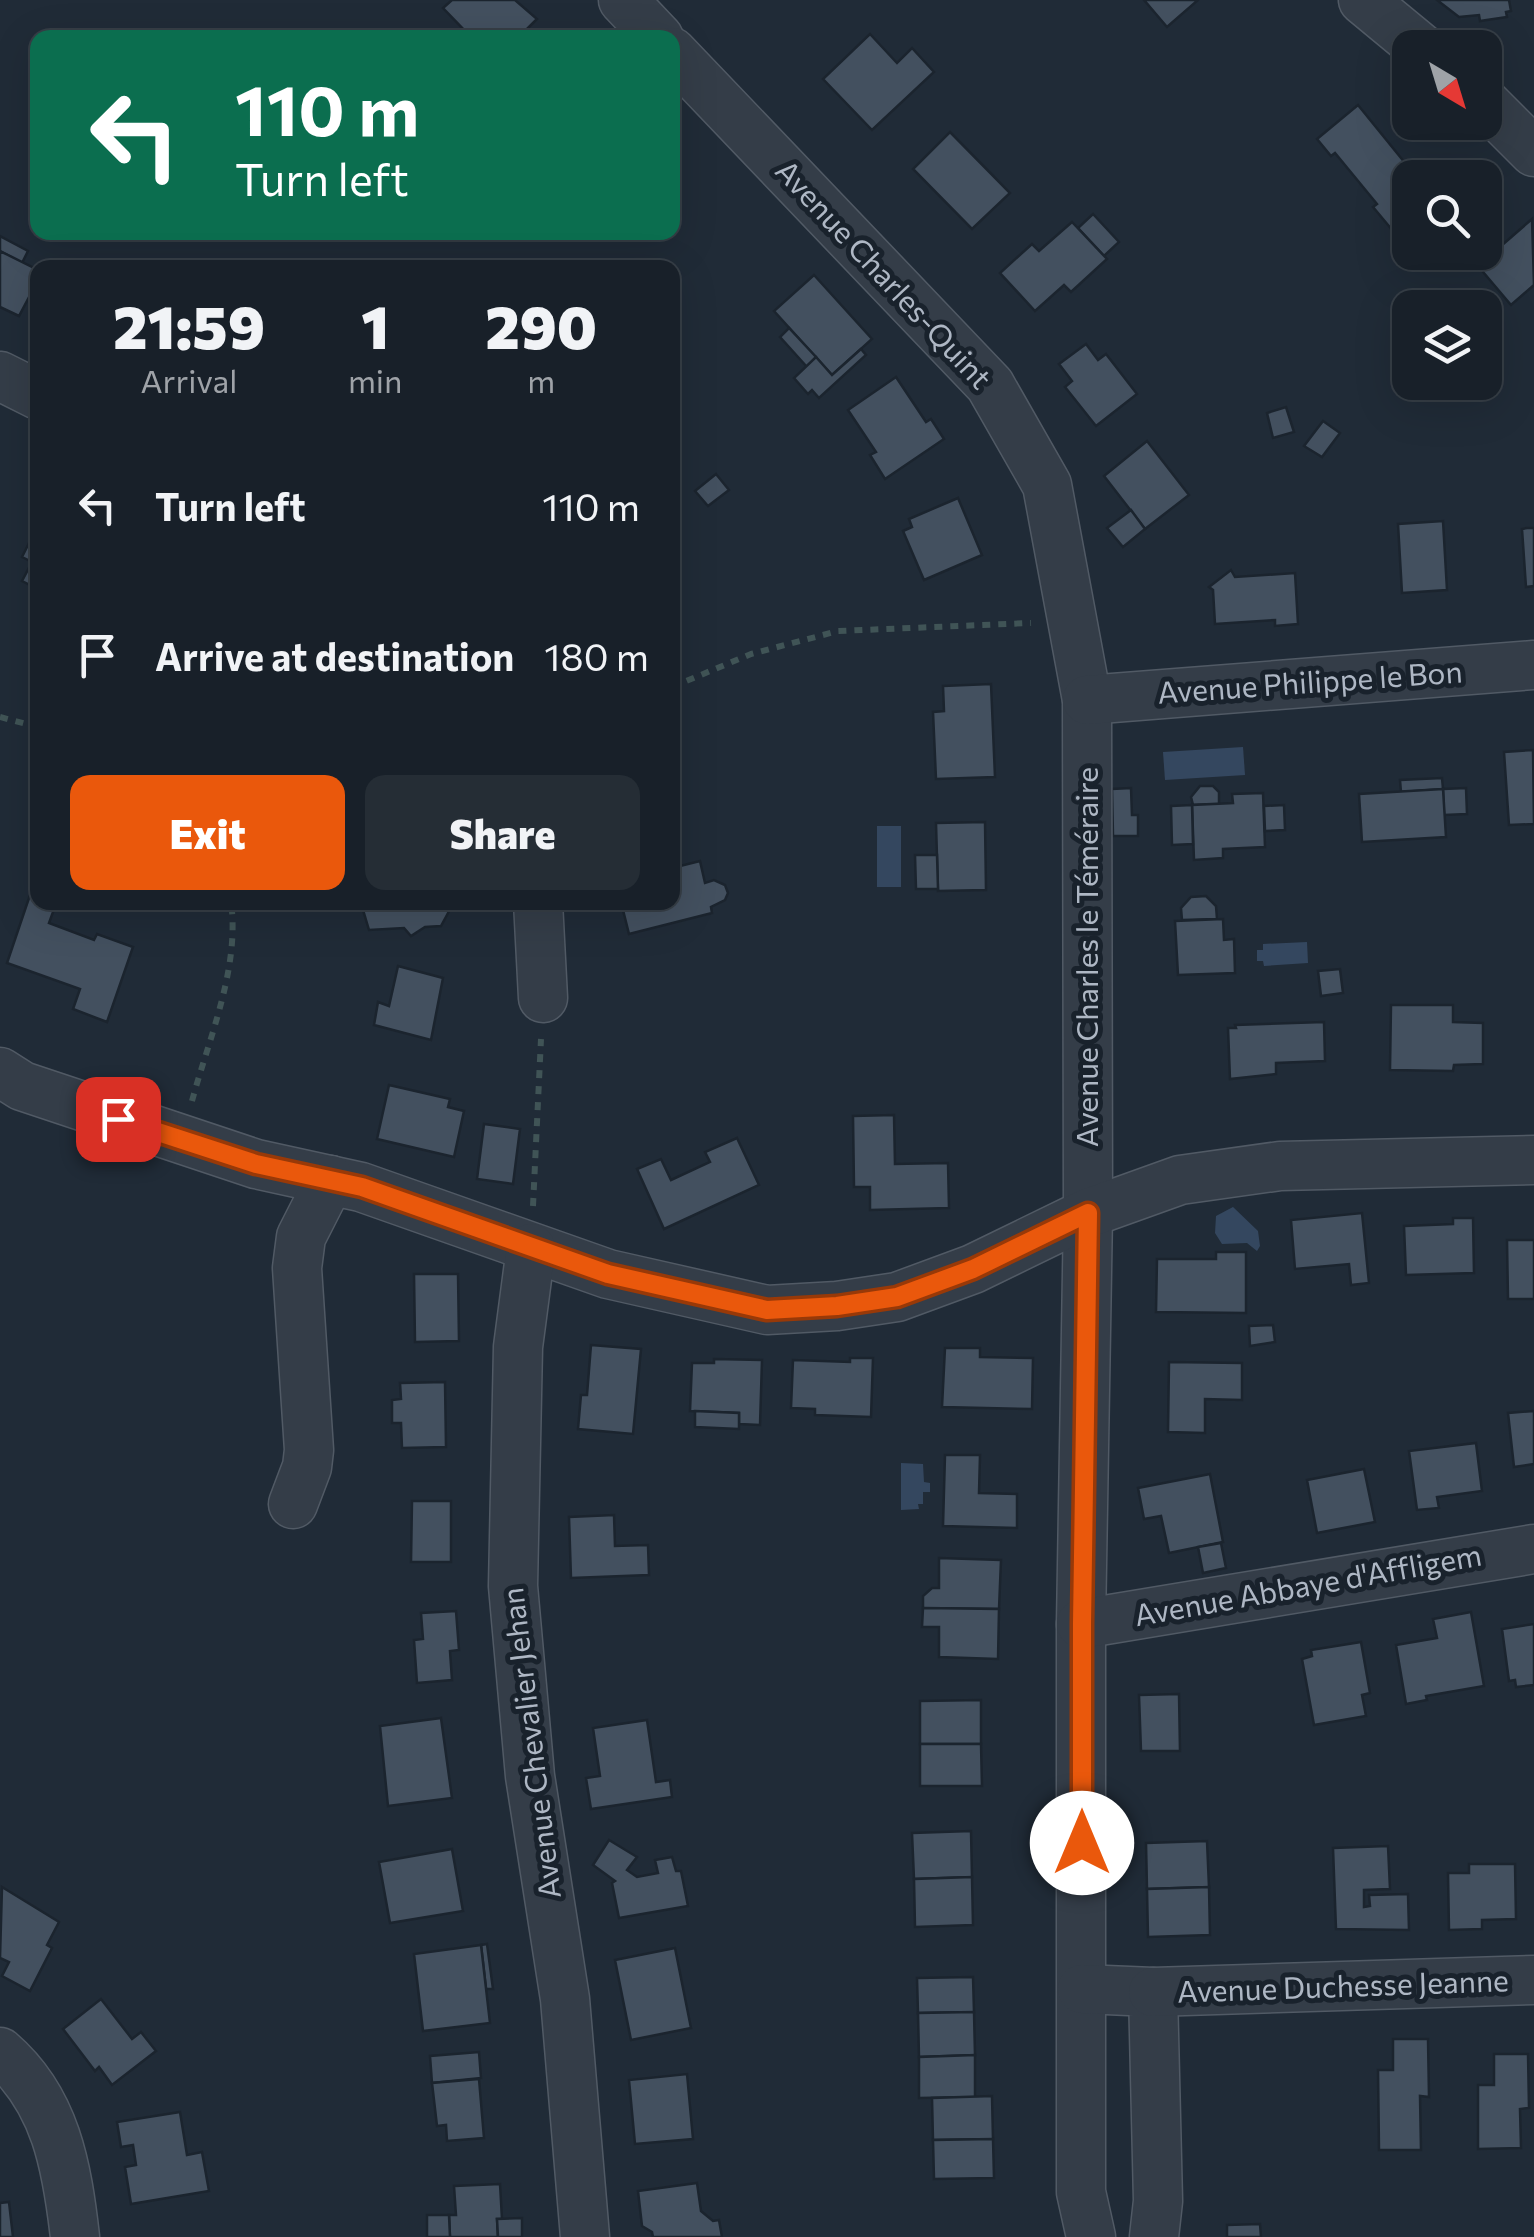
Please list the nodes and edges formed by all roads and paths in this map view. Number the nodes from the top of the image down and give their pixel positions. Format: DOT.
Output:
graph roads {
  1 [pos="624,0"];
  2 [pos="1363,0"];
  3 [pos="652,30"];
  4 [pos="1399,30"];
  5 [pos="680,60"];
  6 [pos="1502,120"];
  7 [pos="1534,152"];
  8 [pos="0,376"];
  9 [pos="30,391"];
  10 [pos="1072,622"];
  11 [pos="1534,665"];
  12 [pos="680,684"];
  13 [pos="1087,700"];
  14 [pos="0,717"];
  15 [pos="30,725"];
  16 [pos="233,910"];
  17 [pos="538,910"];
  18 [pos="542,998"];
  19 [pos="0,1072"];
  20 [pos="181,1140"];
  21 [pos="1534,1160"];
  22 [pos="330,1180"];
  23 [pos="1088,1213"];
  24 [pos="531,1248"];
  25 [pos="292,1504"];
  26 [pos="1534,1549"];
  27 [pos="1082,1624"];
  28 [pos="1534,1980"];
  29 [pos="1082,1989"];
  30 [pos="1152,1992"];
  31 [pos="0,2052"];
  32 [pos="75,2237"];
  33 [pos="585,2237"];
  34 [pos="1091,2237"];
  35 [pos="1154,2237"];
  1 -- 3 [label="street"];
  2 -- 4 [label="street"];
  5 -- 10 [label="street, Avenue Charles-Quint"];
  6 -- 7 [label="street"];
  8 -- 9 [label="street"];
  10 -- 12 [label="path"];
  10 -- 13 [label="street, Avenue Charles-Quint"];
  11 -- 13 [label="street, Avenue Philippe le Bon"];
  13 -- 23 [label="street, Avenue Charles le Téméraire"];
  14 -- 15 [label="path"];
  16 -- 20 [label="path"];
  17 -- 18 [label="street"];
  18 -- 24 [label="path"];
  19 -- 20 [label="street"];
  20 -- 22 [label="street"];
  21 -- 23 [label="street"];
  22 -- 24 [label="street"];
  22 -- 25 [label="street"];
  23 -- 24 [label="street"];
  23 -- 27 [label="street, Avenue Charles le Téméraire"];
  24 -- 33 [label="street, Avenue Chevalier Jehan"];
  26 -- 27 [label="street, Avenue Abbaye d'Affligem"];
  27 -- 29 [label="street, Avenue Charles le Téméraire"];
  28 -- 30 [label="street, Avenue Duchesse Jeanne"];
  29 -- 30 [label="street, Avenue Duchesse Jeanne"];
  29 -- 34 [label="street, Avenue Charles le Téméraire"];
  30 -- 35 [label="street"];
  31 -- 32 [label="street"];
}
